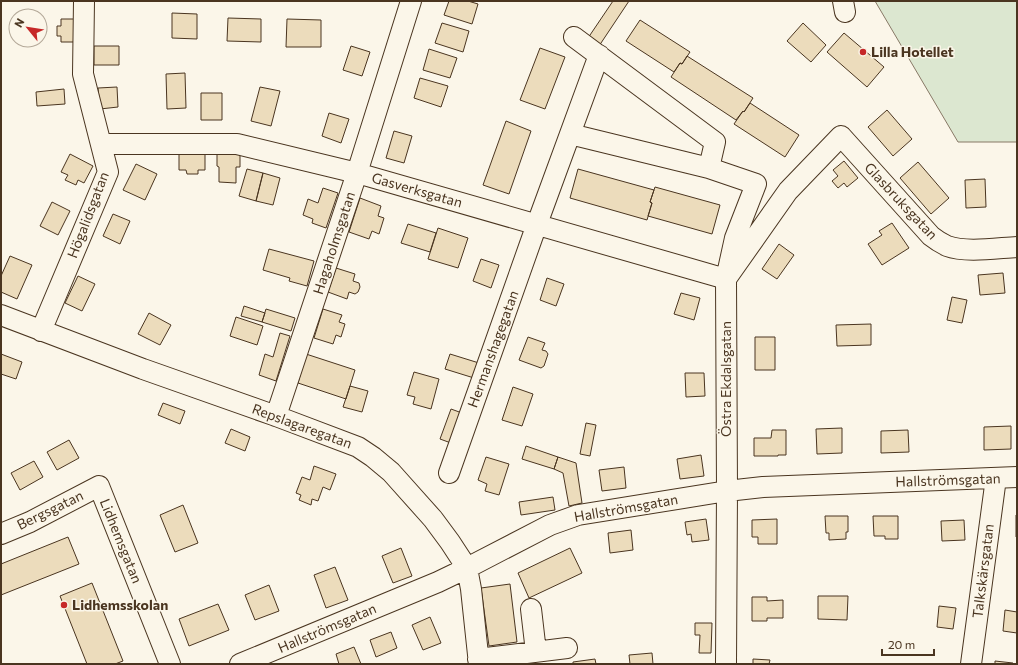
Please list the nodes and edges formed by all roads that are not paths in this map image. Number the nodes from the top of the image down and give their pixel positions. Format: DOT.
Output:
graph roads {
  1 [pos="84,1"];
  2 [pos="411,1"];
  3 [pos="574,37"];
  4 [pos="599,56"];
  5 [pos="570,134"];
  6 [pos="101,144"];
  7 [pos="709,168"];
  8 [pos="357,173"];
  9 [pos="537,224"];
  10 [pos="1017,247"];
  11 [pos="726,279"];
  12 [pos="1,315"];
  13 [pos="41,331"];
  14 [pos="276,416"];
  15 [pos="449,473"];
  16 [pos="1017,477"];
  17 [pos="996,478"];
  18 [pos="99,486"];
  19 [pos="726,491"];
  20 [pos="1,534"];
  21 [pos="467,568"];
  22 [pos="531,610"];
  23 [pos="567,648"];
  24 [pos="536,652"];
  25 [pos="479,662"];
  26 [pos="170,664"];
  27 [pos="240,664"];
  28 [pos="726,664"];
  29 [pos="971,664"];
  1 -- 6 [label="street, Högalidsgatan"];
  2 -- 8 [label="street, Hagaholmsgatan"];
  3 -- 4 [label="street"];
  4 -- 5 [label="street, Hermanshagegatan"];
  4 -- 7 [label="street"];
  5 -- 7 [label="street"];
  5 -- 9 [label="street, Hermanshagegatan"];
  6 -- 8 [label="street, Gasverksgatan"];
  6 -- 13 [label="street, Högalidsgatan"];
  7 -- 11 [label="street, Östra Ekdalsgatan"];
  8 -- 9 [label="street, Gasverksgatan"];
  8 -- 14 [label="street, Hagaholmsgatan"];
  9 -- 11 [label="street, Gasverksgatan"];
  9 -- 15 [label="street, Hermanshagegatan"];
  10 -- 11 [label="street, Glasbruksgatan"];
  11 -- 19 [label="street, Östra Ekdalsgatan"];
  12 -- 13 [label="street, Repslagaregatan"];
  13 -- 14 [label="street, Repslagaregatan"];
  14 -- 21 [label="street, Repslagaregatan"];
  16 -- 17 [label="street, Hallströmsgatan"];
  17 -- 19 [label="street, Hallströmsgatan"];
  17 -- 29 [label="street, Talkskärsgatan"];
  18 -- 20 [label="street, Bergsgatan"];
  18 -- 26 [label="street, Lidhemsgatan"];
  19 -- 21 [label="street, Hallströmsgatan"];
  19 -- 28 [label="street, Östra Ekdalsgatan"];
  21 -- 25 [label="street, Repslagaregatan"];
  21 -- 27 [label="street, Hallströmsgatan"];
  22 -- 24 [label="street"];
  23 -- 24 [label="street"];
  24 -- 25 [label="street"];
}
